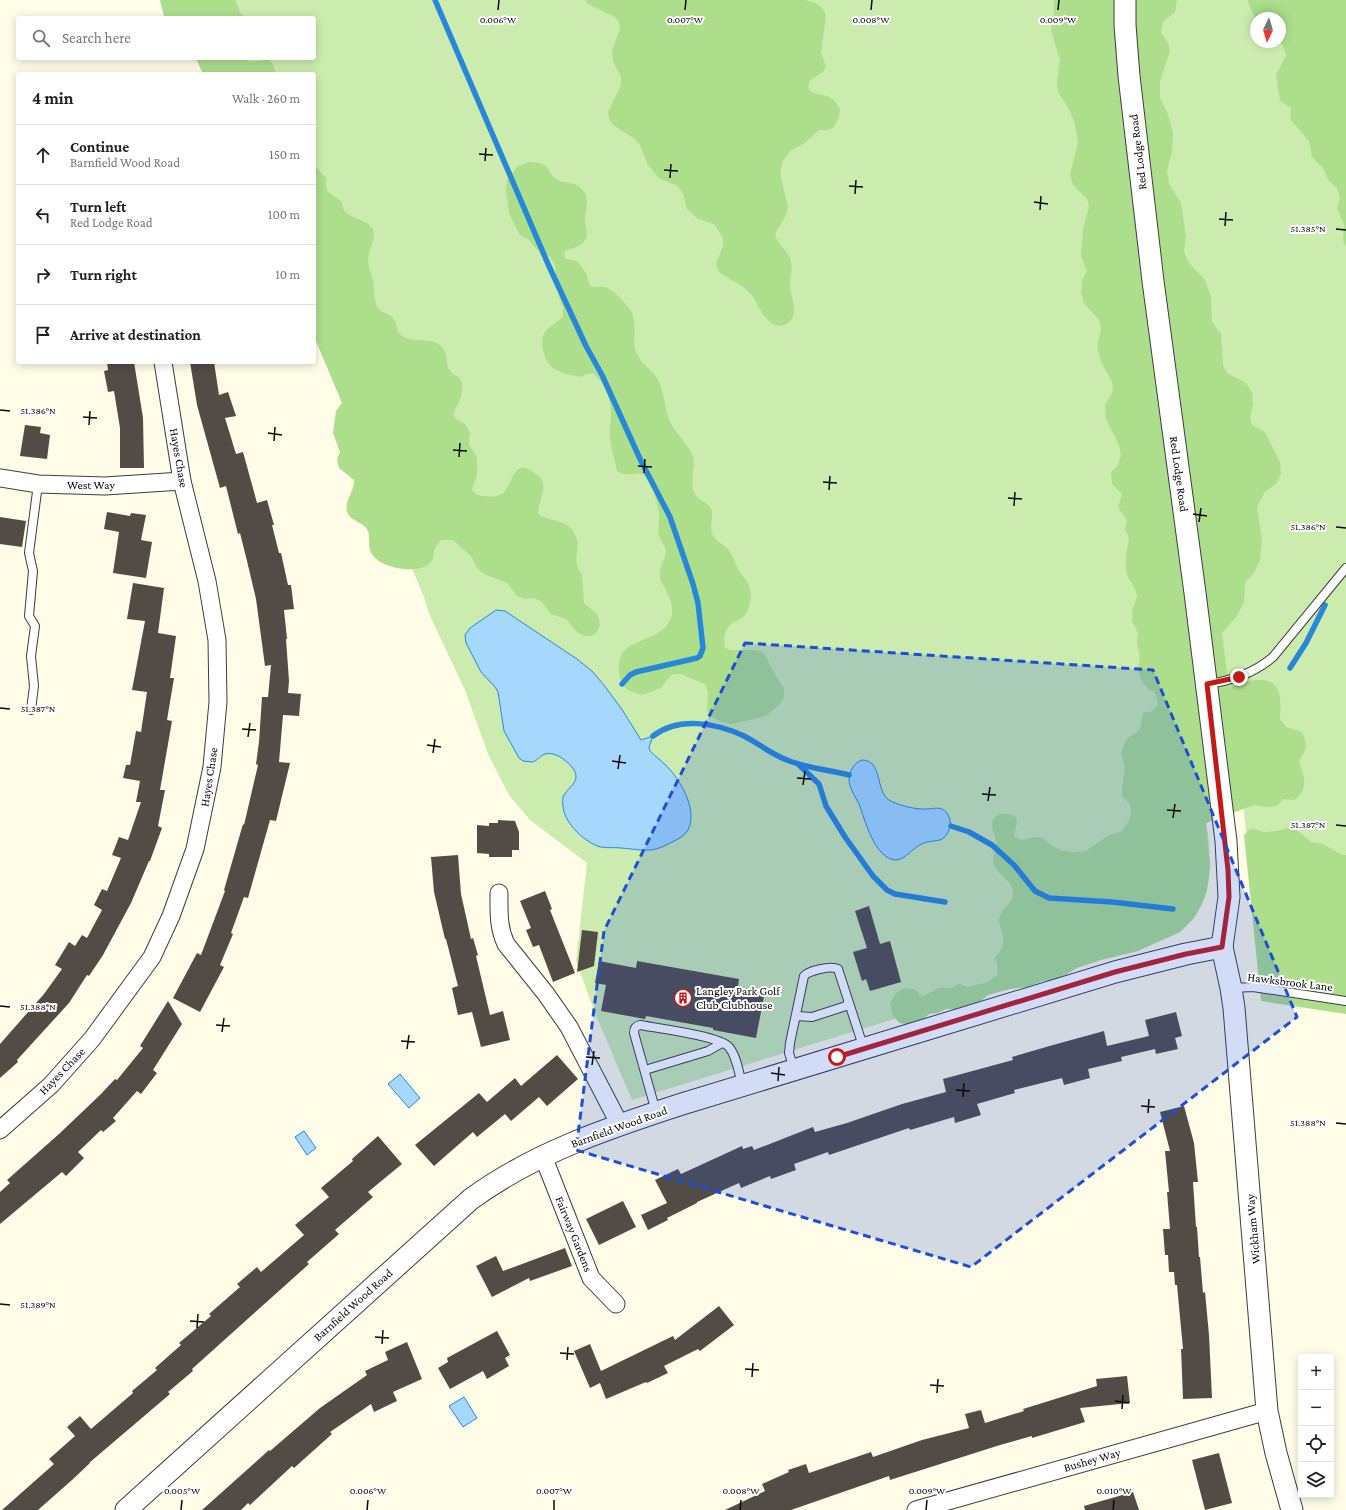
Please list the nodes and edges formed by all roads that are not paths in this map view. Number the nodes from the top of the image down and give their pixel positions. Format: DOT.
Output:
graph roads {
  1 [pos="1125,0"];
  2 [pos="163,364"];
  3 [pos="0,478"];
  4 [pos="182,481"];
  5 [pos="38,484"];
  6 [pos="1346,568"];
  7 [pos="1207,684"];
  8 [pos="31,710"];
  9 [pos="499,894"];
  10 [pos="1222,947"];
  11 [pos="1231,988"];
  12 [pos="1346,1001"];
  13 [pos="848,1003"];
  14 [pos="796,1016"];
  15 [pos="722,1043"];
  16 [pos="864,1049"];
  17 [pos="645,1070"];
  18 [pos="794,1070"];
  19 [pos="743,1086"];
  20 [pos="656,1112"];
  21 [pos="620,1125"];
  22 [pos="0,1130"];
  23 [pos="543,1156"];
  24 [pos="616,1304"];
  25 [pos="1267,1412"];
  26 [pos="126,1510"];
  27 [pos="916,1510"];
  28 [pos="1292,1510"];
  1 -- 7 [label="street, Red Lodge Road"];
  2 -- 4 [label="street, Hayes Chase"];
  3 -- 5 [label="street, West Way"];
  4 -- 5 [label="street, West Way"];
  4 -- 22 [label="street, Hayes Chase"];
  5 -- 8 [label="lane"];
  6 -- 7 [label="lane"];
  7 -- 10 [label="street, Red Lodge Road"];
  9 -- 21 [label="street"];
  10 -- 11 [label="street, Wickham Way"];
  10 -- 16 [label="street, Barnfield Wood Road"];
  11 -- 12 [label="lane, Hawksbrook Lane"];
  11 -- 25 [label="street, Wickham Way"];
  13 -- 14 [label="lane"];
  13 -- 14 [label="lane"];
  13 -- 16 [label="lane"];
  14 -- 18 [label="lane"];
  15 -- 17 [label="lane"];
  15 -- 17 [label="lane"];
  15 -- 19 [label="lane"];
  16 -- 18 [label="street, Barnfield Wood Road"];
  17 -- 20 [label="lane"];
  18 -- 19 [label="street, Barnfield Wood Road"];
  19 -- 20 [label="street, Barnfield Wood Road"];
  20 -- 21 [label="street, Barnfield Wood Road"];
  21 -- 23 [label="street, Barnfield Wood Road"];
  23 -- 24 [label="street, Fairway Gardens"];
  23 -- 26 [label="street, Barnfield Wood Road"];
  25 -- 27 [label="street, Bushey Way"];
  25 -- 28 [label="street, Wickham Way"];
}
